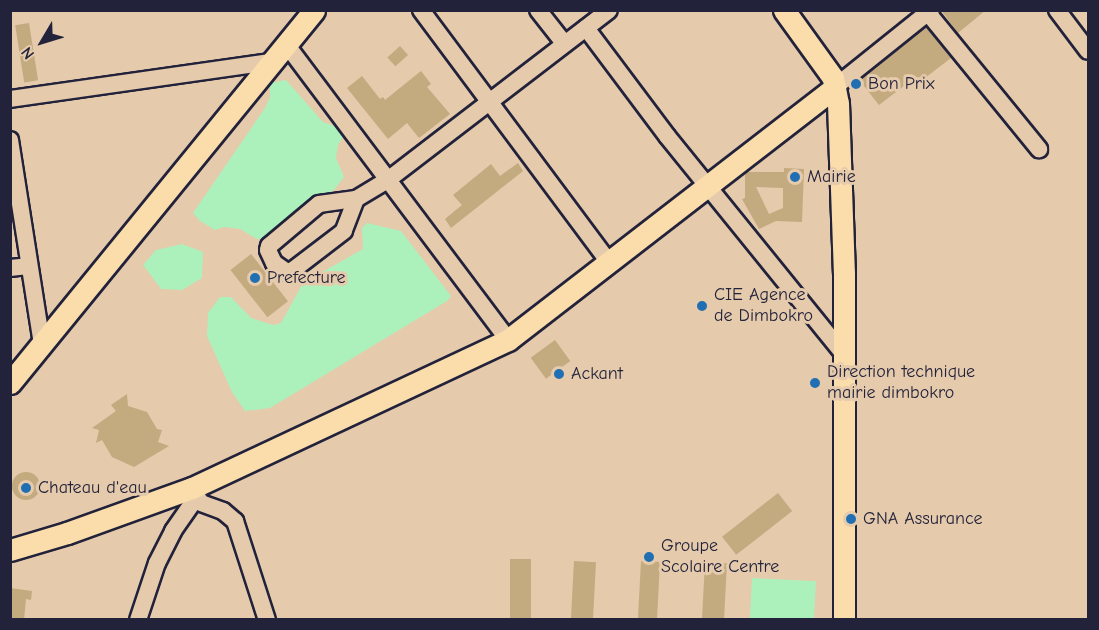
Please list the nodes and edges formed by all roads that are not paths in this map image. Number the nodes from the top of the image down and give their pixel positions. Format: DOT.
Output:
graph roads {
  1 [pos="314,10"];
  2 [pos="421,10"];
  3 [pos="538,10"];
  4 [pos="609,10"];
  5 [pos="784,10"];
  6 [pos="1057,10"];
  7 [pos="930,12"];
  8 [pos="586,28"];
  9 [pos="564,43"];
  10 [pos="286,44"];
  11 [pos="1089,51"];
  12 [pos="271,62"];
  13 [pos="835,87"];
  14 [pos="10,99"];
  15 [pos="488,103"];
  16 [pos="10,140"];
  17 [pos="1039,149"];
  18 [pos="389,179"];
  19 [pos="708,185"];
  20 [pos="14,186"];
  21 [pos="356,199"];
  22 [pos="609,262"];
  23 [pos="28,266"];
  24 [pos="10,268"];
  25 [pos="508,340"];
  26 [pos="42,345"];
  27 [pos="843,353"];
  28 [pos="10,383"];
  29 [pos="194,493"];
  30 [pos="10,550"];
  31 [pos="138,620"];
  32 [pos="267,620"];
  33 [pos="844,620"];
  1 -- 10 [label="main road"];
  2 -- 15 [label="street"];
  3 -- 9 [label="street"];
  4 -- 8 [label="street"];
  5 -- 13 [label="main road"];
  6 -- 11 [label="street"];
  7 -- 13 [label="street"];
  7 -- 17 [label="street"];
  8 -- 9 [label="street"];
  8 -- 19 [label="street"];
  9 -- 15 [label="street"];
  10 -- 12 [label="main road"];
  10 -- 18 [label="street"];
  12 -- 14 [label="street"];
  12 -- 26 [label="main road"];
  13 -- 19 [label="main road"];
  13 -- 27 [label="main road"];
  15 -- 18 [label="street"];
  15 -- 22 [label="street"];
  16 -- 20 [label="street"];
  18 -- 21 [label="street"];
  18 -- 25 [label="street"];
  19 -- 22 [label="main road"];
  19 -- 27 [label="street"];
  20 -- 23 [label="street"];
  21 -- 21 [label="street"];
  22 -- 25 [label="main road"];
  23 -- 24 [label="street"];
  23 -- 26 [label="street"];
  25 -- 29 [label="main road"];
  26 -- 28 [label="main road"];
  27 -- 33 [label="main road"];
  29 -- 30 [label="main road"];
  29 -- 31 [label="street"];
  29 -- 32 [label="street"];
}
